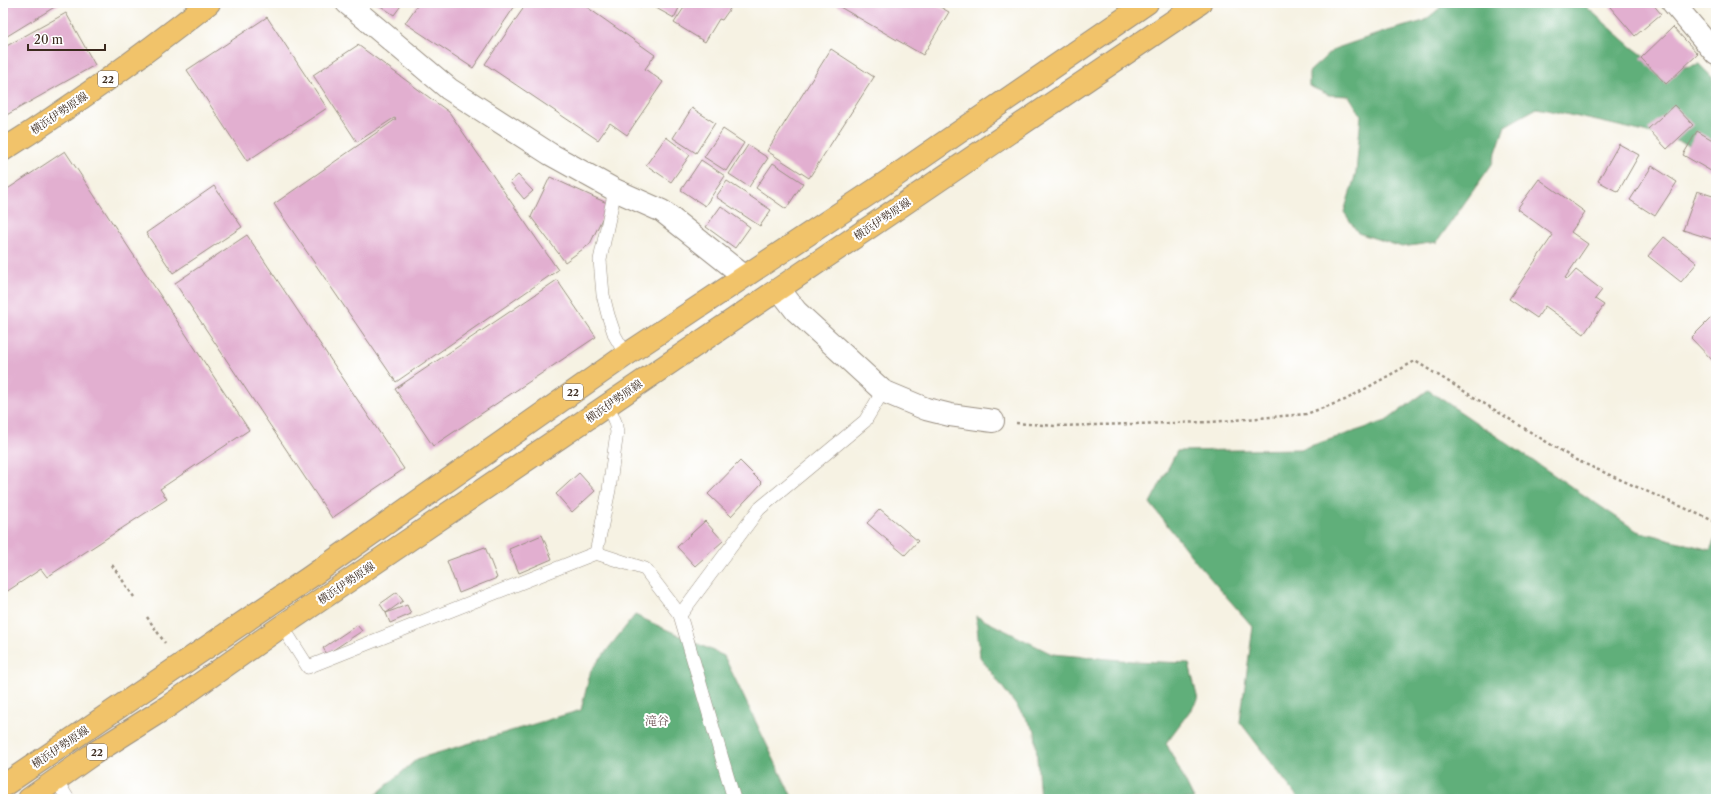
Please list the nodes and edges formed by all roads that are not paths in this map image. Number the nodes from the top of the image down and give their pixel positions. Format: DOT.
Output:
graph roads {
  1 [pos="209,3"];
  2 [pos="348,3"];
  3 [pos="1147,3"];
  4 [pos="1200,3"];
  5 [pos="1673,3"];
  6 [pos="1716,54"];
  7 [pos="3,150"];
  8 [pos="615,190"];
  9 [pos="744,276"];
  10 [pos="779,289"];
  11 [pos="626,355"];
  12 [pos="883,391"];
  13 [pos="608,405"];
  14 [pos="993,421"];
  15 [pos="596,553"];
  16 [pos="680,615"];
  17 [pos="282,626"];
  18 [pos="56,780"];
  19 [pos="3,786"];
  20 [pos="29,799"];
  21 [pos="68,799"];
  22 [pos="734,799"];
  1 -- 7 [label="main road, 横浜伊勢原線 / 22"];
  2 -- 8 [label="street"];
  3 -- 9 [label="main road, 横浜伊勢原線 / 22"];
  4 -- 10 [label="main road, 横浜伊勢原線 / 22"];
  5 -- 6 [label="street"];
  8 -- 9 [label="street"];
  8 -- 11 [label="lane"];
  9 -- 11 [label="main road, 横浜伊勢原線 / 22"];
  10 -- 12 [label="street"];
  10 -- 13 [label="main road, 横浜伊勢原線 / 22"];
  11 -- 19 [label="main road, 横浜伊勢原線 / 22"];
  12 -- 14 [label="street"];
  12 -- 16 [label="lane"];
  13 -- 15 [label="lane"];
  13 -- 17 [label="main road, 横浜伊勢原線 / 22"];
  15 -- 16 [label="lane"];
  15 -- 17 [label="lane"];
  16 -- 22 [label="lane"];
  17 -- 18 [label="main road, 横浜伊勢原線 / 22"];
  18 -- 20 [label="main road, 横浜伊勢原線 / 22"];
  18 -- 21 [label="lane"];
}
